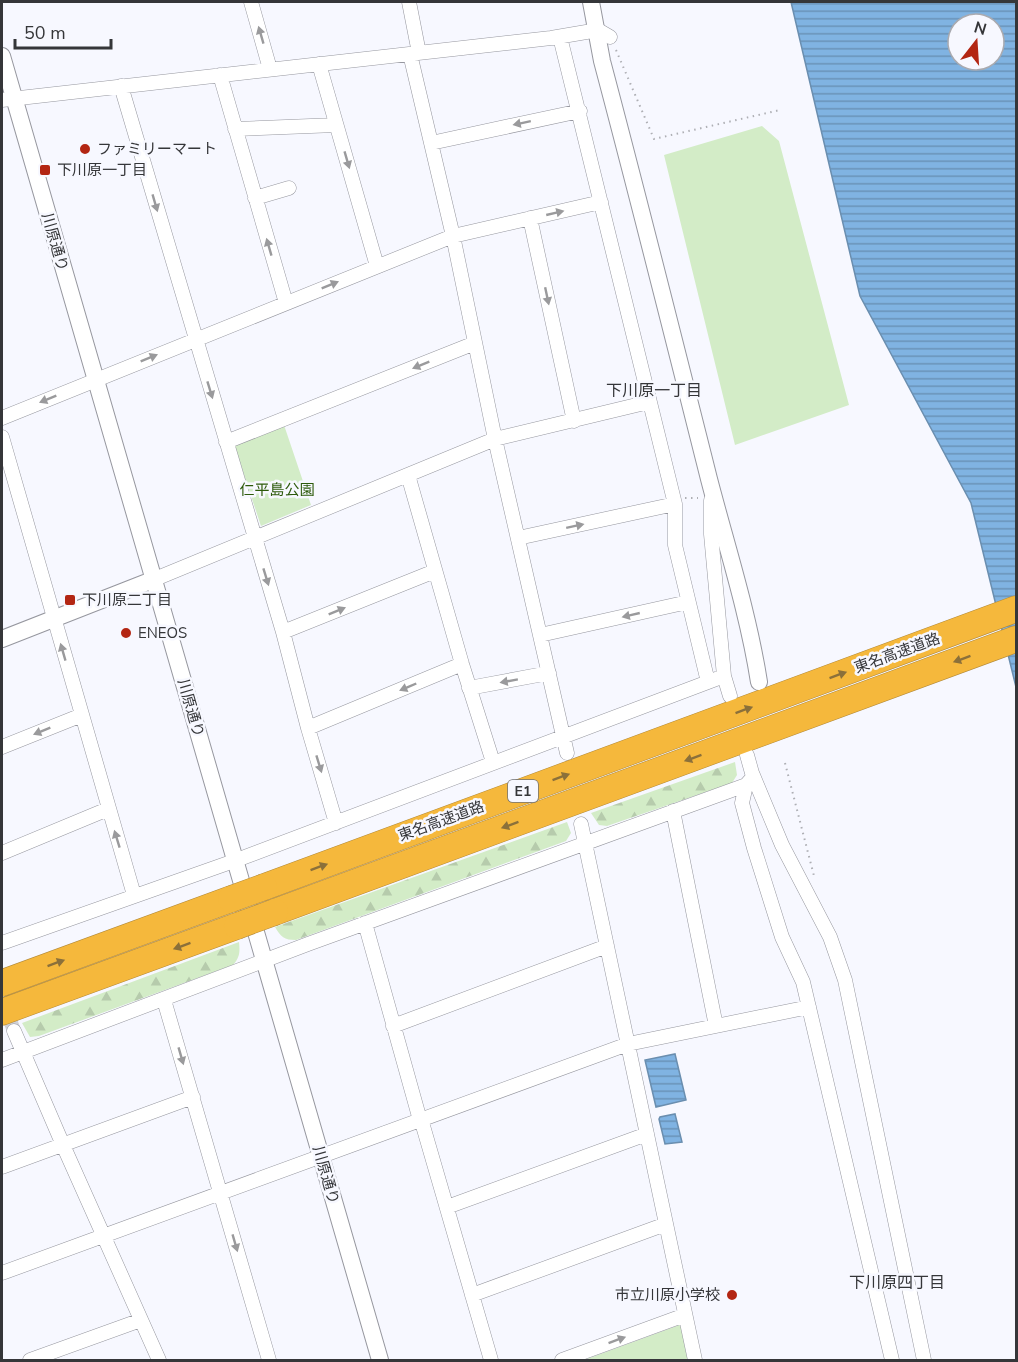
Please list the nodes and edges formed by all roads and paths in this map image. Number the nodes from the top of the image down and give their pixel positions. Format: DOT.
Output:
graph roads {
  1 [pos="251,2"];
  2 [pos="409,2"];
  3 [pos="591,2"];
  4 [pos="604,34"];
  5 [pos="560,37"];
  6 [pos="414,53"];
  7 [pos="2,56"];
  8 [pos="319,64"];
  9 [pos="270,69"];
  10 [pos="220,75"];
  11 [pos="121,86"];
  12 [pos="8,99"];
  13 [pos="580,111"];
  14 [pos="780,111"];
  15 [pos="336,125"];
  16 [pos="235,129"];
  17 [pos="431,143"];
  18 [pos="289,188"];
  19 [pos="255,198"];
  20 [pos="601,202"];
  21 [pos="530,218"];
  22 [pos="453,236"];
  23 [pos="377,266"];
  24 [pos="286,303"];
  25 [pos="195,339"];
  26 [pos="476,343"];
  27 [pos="95,380"];
  28 [pos="649,402"];
  29 [pos="2,418"];
  30 [pos="574,421"];
  31 [pos="2,437"];
  32 [pos="495,439"];
  33 [pos="226,442"];
  34 [pos="408,475"];
  35 [pos="712,493"];
  36 [pos="674,501"];
  37 [pos="254,538"];
  38 [pos="518,538"];
  39 [pos="435,571"];
  40 [pos="155,579"];
  41 [pos="688,602"];
  42 [pos="1017,609"];
  43 [pos="54,618"];
  44 [pos="282,632"];
  45 [pos="540,635"];
  46 [pos="2,639"];
  47 [pos="1017,639"];
  48 [pos="462,664"];
  49 [pos="549,673"];
  50 [pos="724,676"];
  51 [pos="708,682"];
  52 [pos="759,682"];
  53 [pos="469,688"];
  54 [pos="730,696"];
  55 [pos="82,715"];
  56 [pos="308,728"];
  57 [pos="563,736"];
  58 [pos="2,747"];
  59 [pos="567,753"];
  60 [pos="747,755"];
  61 [pos="493,762"];
  62 [pos="785,763"];
  63 [pos="749,781"];
  64 [pos="108,809"];
  65 [pos="673,811"];
  66 [pos="336,823"];
  67 [pos="582,824"];
  68 [pos="585,843"];
  69 [pos="2,853"];
  70 [pos="234,861"];
  71 [pos="816,882"];
  72 [pos="134,895"];
  73 [pos="365,923"];
  74 [pos="2,943"];
  75 [pos="607,946"];
  76 [pos="264,962"];
  77 [pos="2,983"];
  78 [pos="164,999"];
  79 [pos="809,1007"];
  80 [pos="8,1022"];
  81 [pos="393,1026"];
  82 [pos="716,1026"];
  83 [pos="628,1044"];
  84 [pos="23,1052"];
  85 [pos="2,1060"];
  86 [pos="193,1097"];
  87 [pos="420,1120"];
  88 [pos="647,1134"];
  89 [pos="63,1145"];
  90 [pos="321,1156"];
  91 [pos="2,1167"];
  92 [pos="220,1193"];
  93 [pos="447,1207"];
  94 [pos="666,1224"];
  95 [pos="104,1235"];
  96 [pos="2,1273"];
  97 [pos="472,1295"];
  98 [pos="685,1316"];
  99 [pos="141,1320"];
  100 [pos="30,1360"];
  101 [pos="159,1360"];
  102 [pos="269,1360"];
  103 [pos="380,1360"];
  104 [pos="491,1360"];
  105 [pos="562,1360"];
  106 [pos="695,1360"];
  107 [pos="892,1360"];
  108 [pos="924,1360"];
  9 -- 1 [label="street, one-way"];
  2 -- 6 [label="street"];
  3 -- 4 [label="street"];
  4 -- 5 [label="street"];
  4 -- 14 [label="path"];
  4 -- 35 [label="street"];
  5 -- 6 [label="street"];
  5 -- 13 [label="street"];
  6 -- 8 [label="street"];
  6 -- 17 [label="street"];
  7 -- 12 [label="street, 川原通り"];
  8 -- 9 [label="street"];
  8 -- 15 [label="street"];
  9 -- 10 [label="street"];
  10 -- 11 [label="street"];
  10 -- 16 [label="street"];
  11 -- 12 [label="street"];
  11 -- 25 [label="street, one-way"];
  12 -- 27 [label="street, 川原通り"];
  13 -- 17 [label="street, one-way"];
  13 -- 20 [label="street"];
  15 -- 16 [label="street"];
  15 -- 23 [label="street, one-way"];
  16 -- 19 [label="street"];
  17 -- 22 [label="street"];
  18 -- 19 [label="street"];
  24 -- 19 [label="street, one-way"];
  21 -- 20 [label="street, one-way"];
  20 -- 28 [label="street"];
  21 -- 22 [label="street"];
  21 -- 30 [label="street, one-way"];
  22 -- 23 [label="street"];
  22 -- 26 [label="street"];
  24 -- 23 [label="street, one-way"];
  24 -- 25 [label="street"];
  27 -- 25 [label="street, one-way"];
  25 -- 33 [label="street, one-way"];
  26 -- 32 [label="street"];
  26 -- 33 [label="street, one-way"];
  27 -- 29 [label="street, one-way"];
  27 -- 40 [label="street, 川原通り"];
  28 -- 30 [label="street"];
  28 -- 36 [label="street"];
  30 -- 32 [label="street"];
  31 -- 43 [label="street"];
  32 -- 34 [label="street"];
  32 -- 38 [label="street"];
  33 -- 37 [label="street"];
  34 -- 37 [label="street"];
  34 -- 39 [label="street"];
  35 -- 36 [label="path"];
  35 -- 50 [label="street"];
  35 -- 52 [label="street"];
  38 -- 36 [label="street, one-way"];
  36 -- 41 [label="street"];
  37 -- 40 [label="street"];
  37 -- 44 [label="street, one-way"];
  38 -- 45 [label="street"];
  44 -- 39 [label="street, one-way"];
  39 -- 48 [label="street"];
  40 -- 43 [label="street"];
  40 -- 70 [label="street, 川原通り"];
  41 -- 45 [label="street, one-way"];
  41 -- 51 [label="street"];
  77 -- 42 [label="highway, 東名高速道路 / E1, one-way, bridge"];
  43 -- 46 [label="street"];
  55 -- 43 [label="street, one-way"];
  44 -- 56 [label="street"];
  45 -- 49 [label="street"];
  47 -- 80 [label="highway, 東名高速道路 / E1, one-way, bridge"];
  48 -- 53 [label="street"];
  48 -- 56 [label="street, one-way"];
  49 -- 53 [label="street, one-way"];
  49 -- 57 [label="street"];
  50 -- 51 [label="street"];
  50 -- 54 [label="street"];
  51 -- 57 [label="street"];
  53 -- 61 [label="street"];
  55 -- 58 [label="street, one-way"];
  55 -- 64 [label="street"];
  56 -- 66 [label="street, one-way"];
  57 -- 59 [label="street"];
  57 -- 61 [label="street"];
  60 -- 63 [label="street"];
  61 -- 66 [label="street"];
  62 -- 71 [label="path"];
  63 -- 65 [label="street"];
  63 -- 79 [label="street"];
  63 -- 108 [label="street"];
  64 -- 69 [label="street"];
  72 -- 64 [label="street, one-way"];
  65 -- 68 [label="street"];
  65 -- 82 [label="street"];
  66 -- 70 [label="street"];
  67 -- 68 [label="street"];
  68 -- 73 [label="street"];
  68 -- 75 [label="street"];
  70 -- 72 [label="street"];
  70 -- 76 [label="street, 川原通り"];
  72 -- 74 [label="street"];
  73 -- 76 [label="street"];
  73 -- 81 [label="street"];
  75 -- 81 [label="street"];
  75 -- 83 [label="street"];
  76 -- 78 [label="street"];
  76 -- 90 [label="street, 川原通り"];
  78 -- 84 [label="street"];
  78 -- 86 [label="street, one-way"];
  79 -- 82 [label="street"];
  79 -- 107 [label="street"];
  80 -- 84 [label="street"];
  81 -- 87 [label="street"];
  82 -- 83 [label="street"];
  83 -- 87 [label="street"];
  83 -- 88 [label="street"];
  84 -- 85 [label="street"];
  84 -- 89 [label="street"];
  86 -- 89 [label="street"];
  86 -- 92 [label="street"];
  87 -- 90 [label="street"];
  87 -- 93 [label="street"];
  88 -- 93 [label="street"];
  88 -- 94 [label="street"];
  89 -- 91 [label="street"];
  89 -- 95 [label="street"];
  90 -- 92 [label="street"];
  90 -- 103 [label="street, 川原通り"];
  92 -- 95 [label="street"];
  92 -- 102 [label="street, one-way"];
  93 -- 97 [label="street"];
  94 -- 97 [label="street"];
  94 -- 98 [label="street"];
  95 -- 96 [label="street"];
  95 -- 99 [label="street"];
  97 -- 104 [label="street"];
  105 -- 98 [label="street, one-way"];
  98 -- 106 [label="street"];
  99 -- 100 [label="street"];
  99 -- 101 [label="street"];
}
